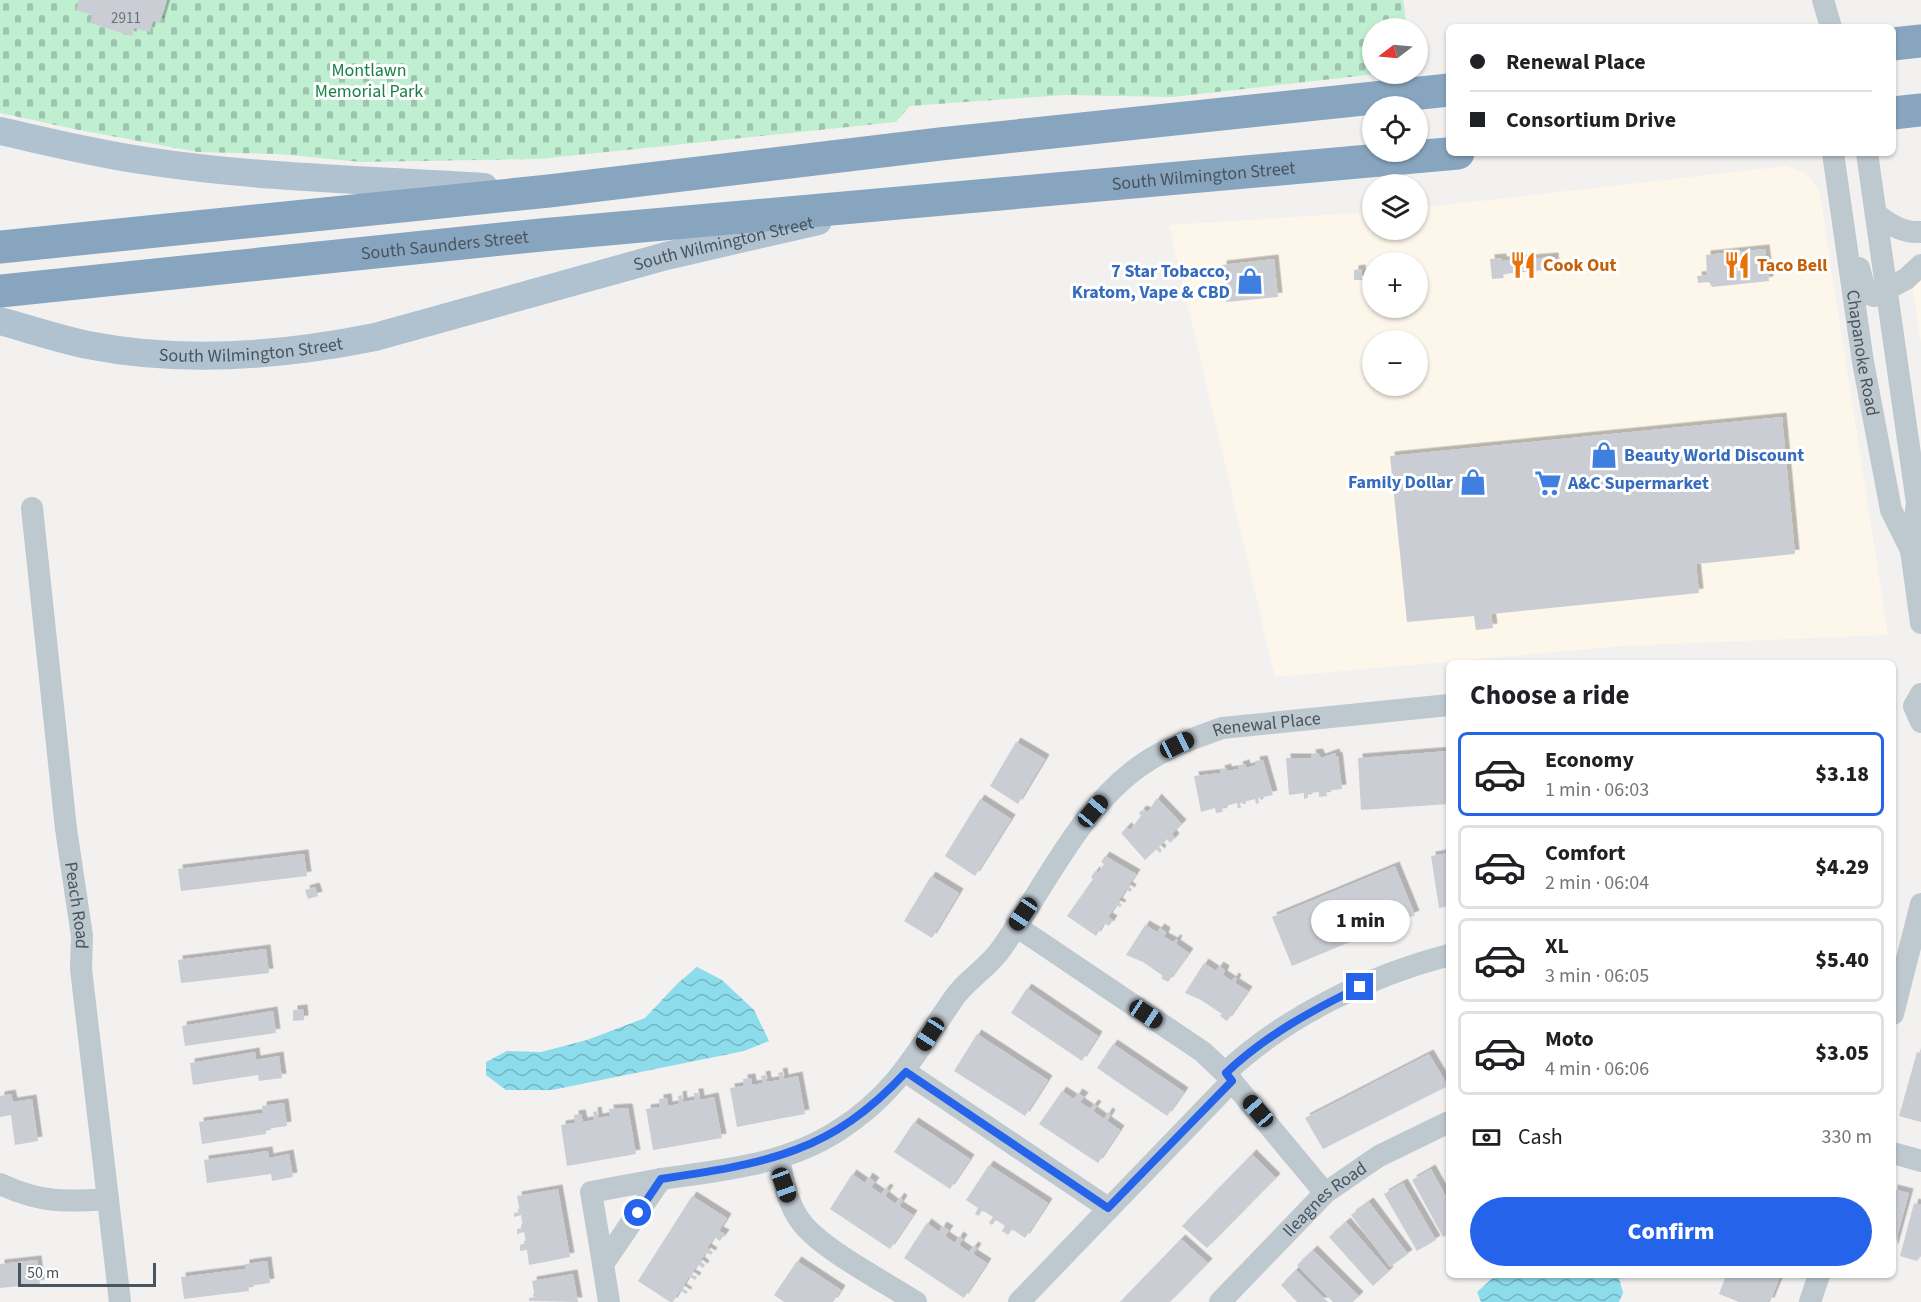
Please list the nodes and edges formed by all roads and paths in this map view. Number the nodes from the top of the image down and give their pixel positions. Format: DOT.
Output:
graph roads {
  1 [pos="1823,0"];
  2 [pos="1830,24"];
  3 [pos="1921,41"];
  4 [pos="1896,44"];
  5 [pos="1446,90"];
  6 [pos="1921,110"];
  7 [pos="1896,113"];
  8 [pos="0,131"];
  9 [pos="1446,154"];
  10 [pos="1833,156"];
  11 [pos="1867,156"];
  12 [pos="549,191"];
  13 [pos="890,205"];
  14 [pos="1840,206"];
  15 [pos="1876,214"];
  16 [pos="1921,232"];
  17 [pos="0,247"];
  18 [pos="1921,266"];
  19 [pos="0,291"];
  20 [pos="1887,291"];
  21 [pos="1855,309"];
  22 [pos="0,321"];
  23 [pos="1913,477"];
  24 [pos="32,508"];
  25 [pos="1911,550"];
  26 [pos="1921,623"];
  27 [pos="1921,694"];
  28 [pos="1446,705"];
  29 [pos="1921,722"];
  30 [pos="1921,904"];
  31 [pos="1016,926"];
  32 [pos="1446,956"];
  33 [pos="1896,1002"];
  34 [pos="906,1072"];
  35 [pos="1229,1077"];
  36 [pos="1446,1123"];
  37 [pos="1896,1154"];
  38 [pos="779,1158"];
  39 [pos="1921,1161"];
  40 [pos="661,1179"];
  41 [pos="0,1184"];
  42 [pos="1325,1193"];
  43 [pos="108,1199"];
  44 [pos="1108,1208"];
  45 [pos="603,1264"];
  46 [pos="1818,1278"];
  47 [pos="120,1302"];
  48 [pos="609,1302"];
  49 [pos="916,1302"];
  50 [pos="1019,1302"];
  51 [pos="1220,1302"];
  52 [pos="1810,1302"];
  1 -- 2 [label="street"];
  3 -- 4 [label="highway"];
  5 -- 12 [label="highway"];
  6 -- 7 [label="highway"];
  8 -- 12 [label="main road"];
  9 -- 13 [label="highway, South Wilmington Street"];
  10 -- 14 [label="street, Chapanoke Road"];
  11 -- 15 [label="street, Chapanoke Road"];
  12 -- 17 [label="highway"];
  13 -- 19 [label="highway, South Saunders Street"];
  13 -- 22 [label="main road, South Wilmington Street"];
  14 -- 20 [label="street"];
  14 -- 21 [label="street, Chapanoke Road"];
  15 -- 16 [label="street"];
  15 -- 20 [label="street, Chapanoke Road"];
  18 -- 20 [label="street"];
  20 -- 23 [label="street, Chapanoke Road"];
  21 -- 23 [label="street"];
  21 -- 25 [label="street, Chapanoke Road"];
  23 -- 25 [label="street, Chapanoke Road"];
  24 -- 43 [label="street, Peach Road"];
  25 -- 26 [label="street, Chapanoke Road"];
  27 -- 29 [label="street"];
  28 -- 31 [label="street, Renewal Place"];
  30 -- 33 [label="street"];
  31 -- 34 [label="street, Renewal Place"];
  31 -- 35 [label="street"];
  32 -- 35 [label="street"];
  34 -- 38 [label="street, Renewal Place"];
  34 -- 44 [label="street"];
  35 -- 42 [label="street"];
  35 -- 44 [label="street"];
  36 -- 42 [label="street, Ileagnes Road"];
  37 -- 39 [label="street"];
  38 -- 40 [label="street, Renewal Place"];
  38 -- 49 [label="street"];
  40 -- 45 [label="street"];
  40 -- 45 [label="street, Renewal Place"];
  41 -- 43 [label="street"];
  42 -- 51 [label="street, Ileagnes Road"];
  43 -- 47 [label="street, Peach Road"];
  44 -- 50 [label="street"];
  45 -- 48 [label="street"];
  46 -- 52 [label="street"];
}
